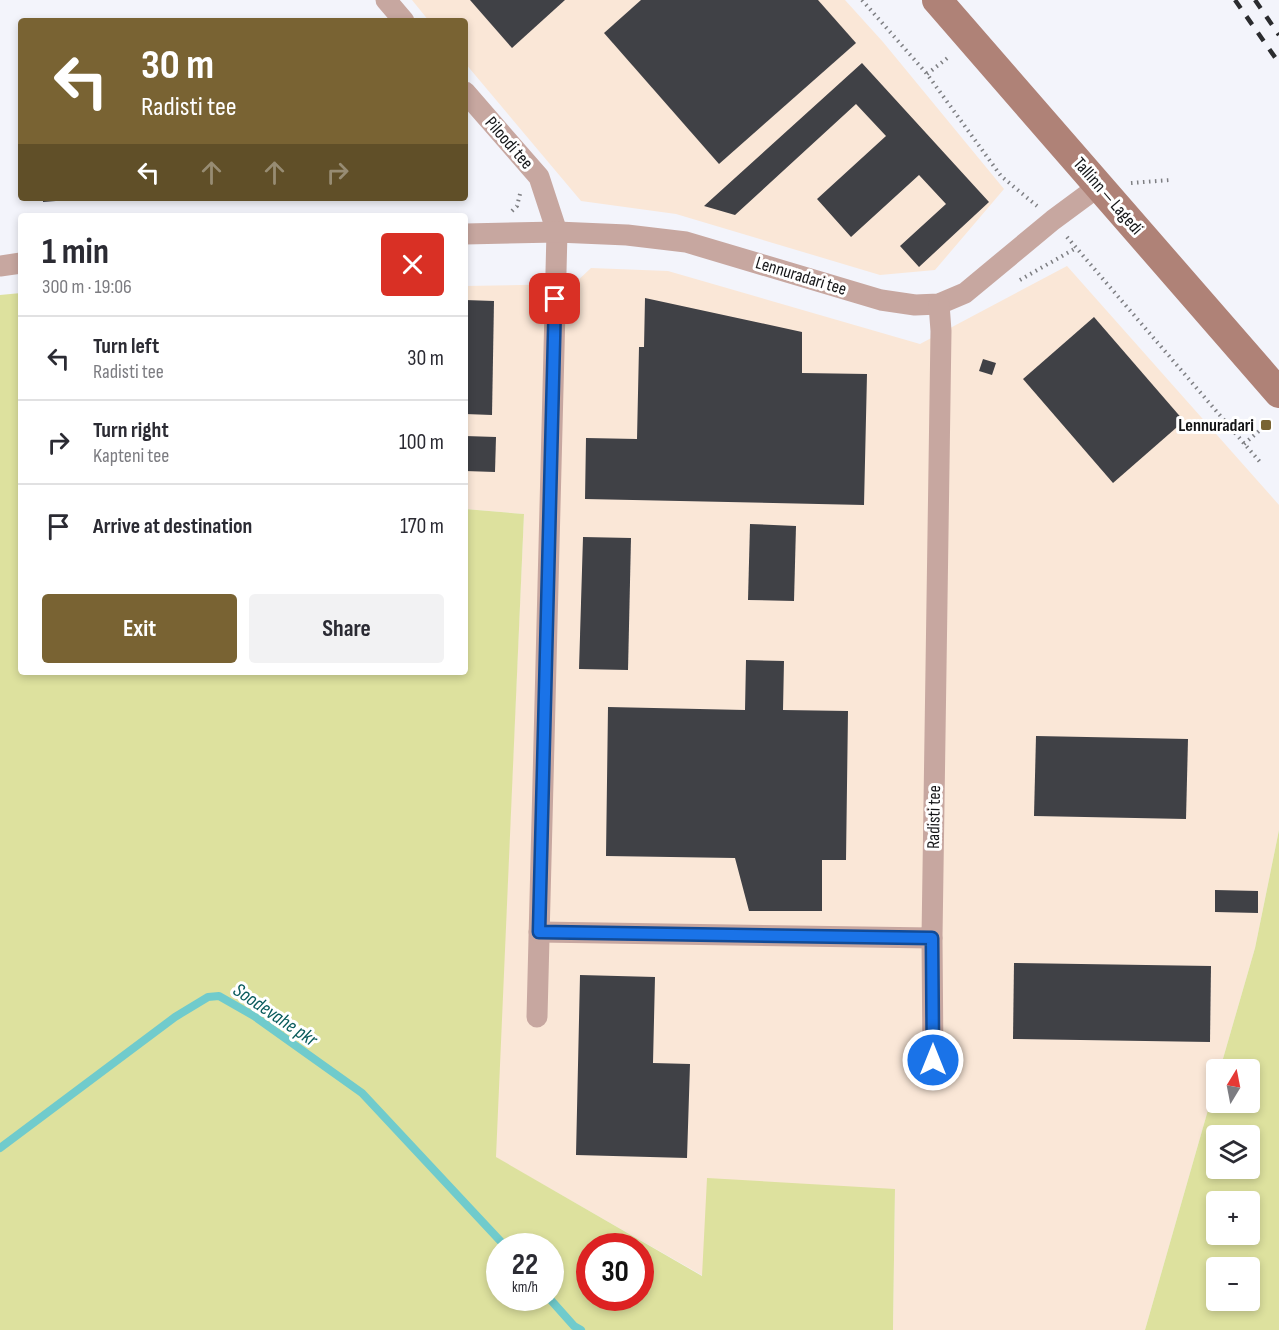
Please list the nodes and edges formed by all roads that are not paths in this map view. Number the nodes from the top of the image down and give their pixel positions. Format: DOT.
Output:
graph roads {
  1 [pos="386,0"];
  2 [pos="937,0"];
  3 [pos="401,18"];
  4 [pos="468,95"];
  5 [pos="1099,186"];
  6 [pos="556,232"];
  7 [pos="468,234"];
  8 [pos="18,263"];
  9 [pos="0,266"];
  10 [pos="939,304"];
  11 [pos="1279,393"];
  12 [pos="539,932"];
  13 [pos="932,938"];
  14 [pos="537,1017"];
  15 [pos="933,1060"];
  1 -- 3 [label="street"];
  2 -- 5 [label="street, Tallinn — Lagedi"];
  4 -- 6 [label="street, Piloodi tee"];
  5 -- 10 [label="street, Lennuradari tee"];
  5 -- 11 [label="street, Tallinn — Lagedi"];
  6 -- 7 [label="street, Lennuradari tee"];
  6 -- 10 [label="street, Lennuradari tee"];
  6 -- 12 [label="street, Piloodi tee"];
  8 -- 9 [label="street"];
  10 -- 13 [label="street, Radisti tee"];
  12 -- 13 [label="street"];
  12 -- 14 [label="street, Piloodi tee"];
  13 -- 15 [label="street, Radisti tee"];
}
